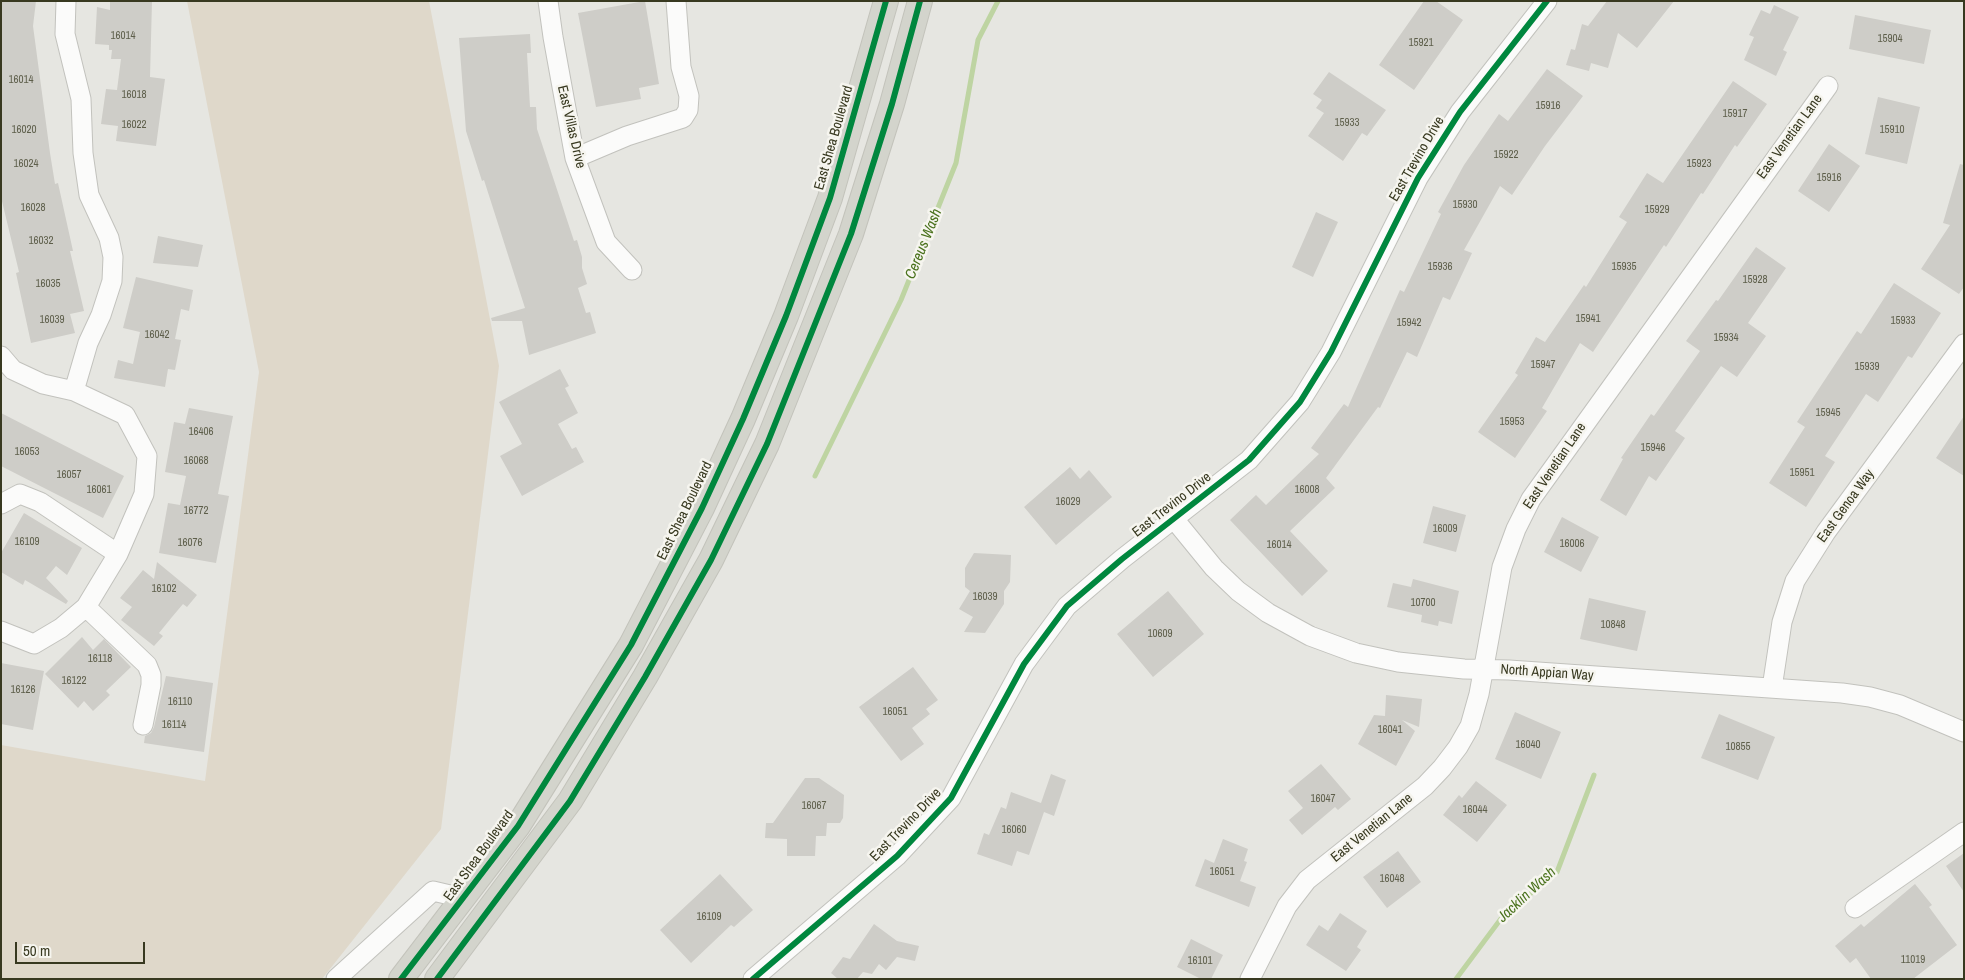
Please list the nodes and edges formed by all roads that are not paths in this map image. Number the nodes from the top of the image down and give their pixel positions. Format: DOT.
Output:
graph roads {
  1 [pos="66,1"];
  2 [pos="548,1"];
  3 [pos="676,1"];
  4 [pos="886,1"];
  5 [pos="920,1"];
  6 [pos="1548,1"];
  7 [pos="1828,86"];
  8 [pos="575,158"];
  9 [pos="632,270"];
  10 [pos="778,334"];
  11 [pos="1964,344"];
  12 [pos="807,346"];
  13 [pos="1,356"];
  14 [pos="74,391"];
  15 [pos="1,504"];
  16 [pos="1174,519"];
  17 [pos="118,554"];
  18 [pos="86,607"];
  19 [pos="1,631"];
  20 [pos="1484,670"];
  21 [pos="1772,688"];
  22 [pos="143,724"];
  23 [pos="1964,732"];
  24 [pos="1964,832"];
  25 [pos="459,905"];
  26 [pos="1855,908"];
  27 [pos="336,979"];
  28 [pos="400,979"];
  29 [pos="437,979"];
  30 [pos="753,979"];
  31 [pos="1250,979"];
  1 -- 14 [label="street"];
  2 -- 8 [label="street, East Villas Drive"];
  3 -- 8 [label="street"];
  4 -- 10 [label="main road, East Shea Boulevard"];
  5 -- 12 [label="main road"];
  6 -- 16 [label="street, East Trevino Drive"];
  7 -- 20 [label="street, East Venetian Lane"];
  8 -- 9 [label="street, East Villas Drive"];
  10 -- 12 [label="main road"];
  10 -- 25 [label="main road, East Shea Boulevard"];
  11 -- 21 [label="street, East Genoa Way"];
  12 -- 29 [label="main road"];
  13 -- 14 [label="street"];
  14 -- 17 [label="street"];
  15 -- 17 [label="street"];
  16 -- 20 [label="street, North Appian Way"];
  16 -- 30 [label="street, East Trevino Drive"];
  17 -- 18 [label="street"];
  18 -- 19 [label="street"];
  18 -- 22 [label="street"];
  20 -- 21 [label="street, North Appian Way"];
  20 -- 31 [label="street, East Venetian Lane"];
  21 -- 23 [label="street, North Appian Way"];
  24 -- 26 [label="street"];
  25 -- 27 [label="street"];
  25 -- 28 [label="main road, East Shea Boulevard"];
}
